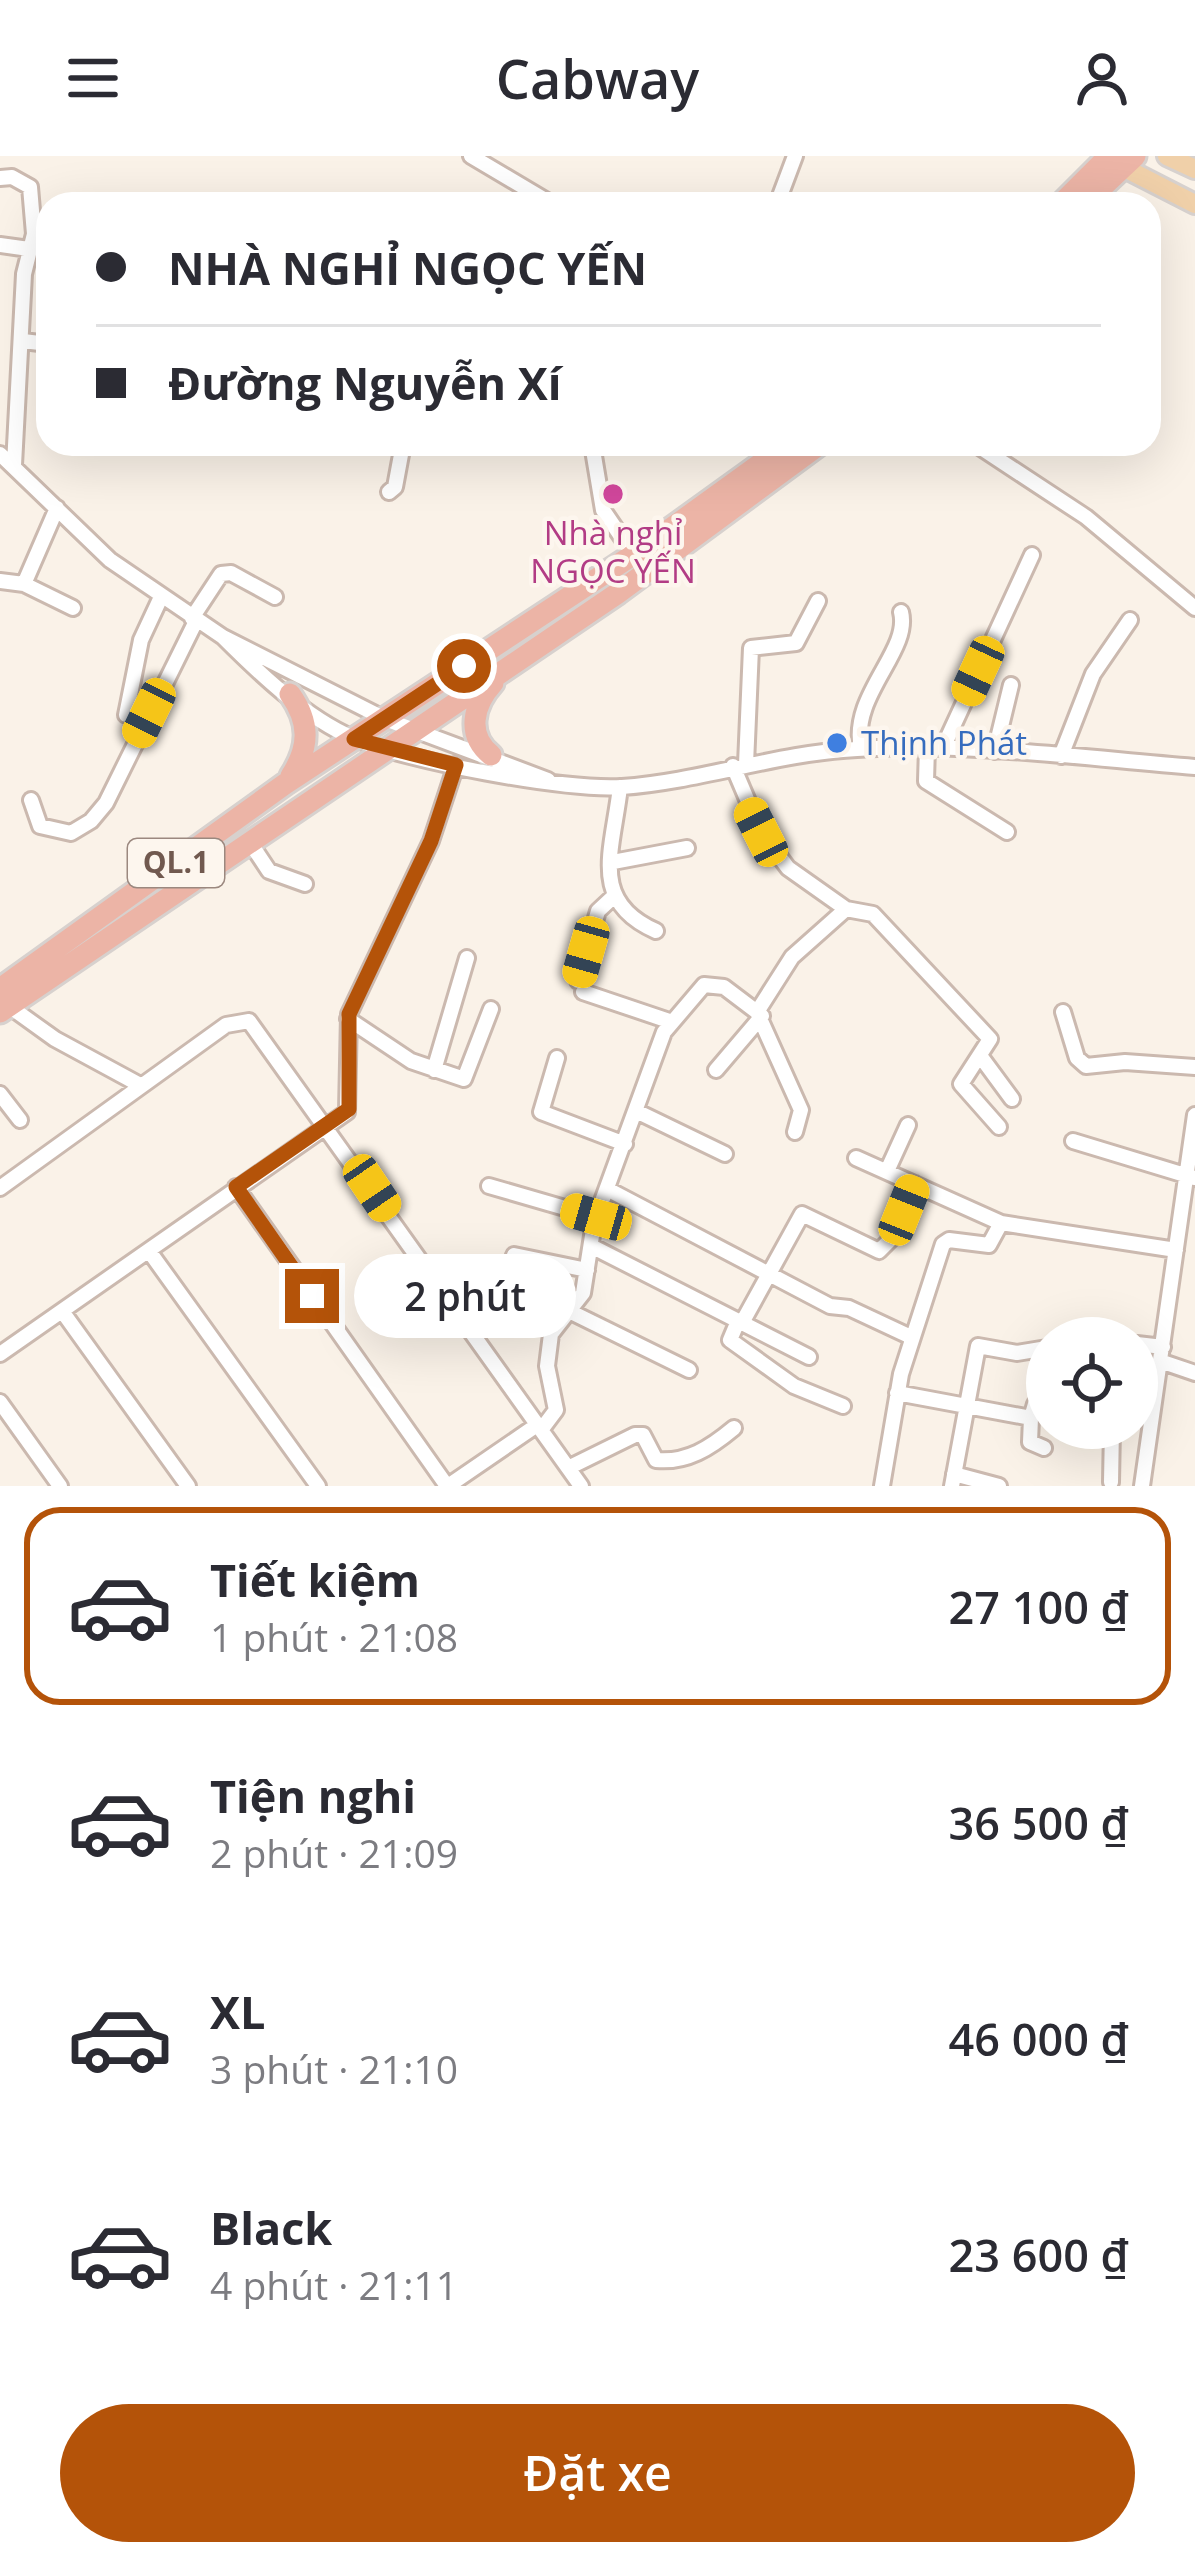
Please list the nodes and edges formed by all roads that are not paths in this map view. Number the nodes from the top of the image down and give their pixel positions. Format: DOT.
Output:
graph roads {
  1 [pos="471,156"];
  2 [pos="795,156"];
  3 [pos="1167,156"];
  4 [pos="1115,159"];
  5 [pos="1195,169"];
  6 [pos="4,174"];
  7 [pos="532,192"];
  8 [pos="782,192"];
  9 [pos="1075,192"];
  10 [pos="1092,192"];
  11 [pos="1195,204"];
  12 [pos="0,244"];
  13 [pos="29,250"];
  14 [pos="23,341"];
  15 [pos="36,343"];
  16 [pos="0,454"];
  17 [pos="401,456"];
  18 [pos="594,456"];
  19 [pos="771,456"];
  20 [pos="803,456"];
  21 [pos="993,456"];
  22 [pos="14,465"];
  23 [pos="388,492"];
  24 [pos="57,508"];
  25 [pos="633,554"];
  26 [pos="1032,555"];
  27 [pos="0,580"];
  28 [pos="24,584"];
  29 [pos="161,597"];
  30 [pos="275,597"];
  31 [pos="818,601"];
  32 [pos="73,608"];
  33 [pos="1195,608"];
  34 [pos="901,613"];
  35 [pos="194,620"];
  36 [pos="1130,620"];
  37 [pos="224,637"];
  38 [pos="506,670"];
  39 [pos="1011,685"];
  40 [pos="290,694"];
  41 [pos="125,715"];
  42 [pos="385,718"];
  43 [pos="418,729"];
  44 [pos="354,739"];
  45 [pos="390,748"];
  46 [pos="860,748"];
  47 [pos="935,748"];
  48 [pos="994,751"];
  49 [pos="491,755"];
  50 [pos="1061,756"];
  51 [pos="456,765"];
  52 [pos="740,765"];
  53 [pos="1195,766"];
  54 [pos="548,780"];
  55 [pos="285,784"];
  56 [pos="620,788"];
  57 [pos="31,800"];
  58 [pos="1007,832"];
  59 [pos="251,844"];
  60 [pos="687,848"];
  61 [pos="613,862"];
  62 [pos="304,884"];
  63 [pos="612,898"];
  64 [pos="846,909"];
  65 [pos="656,931"];
  66 [pos="467,958"];
  67 [pos="3,1002"];
  68 [pos="491,1009"];
  69 [pos="1063,1012"];
  70 [pos="759,1014"];
  71 [pos="348,1019"];
  72 [pos="672,1022"];
  73 [pos="981,1057"];
  74 [pos="557,1058"];
  75 [pos="1195,1066"];
  76 [pos="434,1070"];
  77 [pos="716,1070"];
  78 [pos="140,1085"];
  79 [pos="0,1094"];
  80 [pos="1012,1099"];
  81 [pos="636,1111"];
  82 [pos="1195,1115"];
  83 [pos="20,1120"];
  84 [pos="325,1123"];
  85 [pos="908,1125"];
  86 [pos="998,1126"];
  87 [pos="796,1132"];
  88 [pos="1072,1142"];
  89 [pos="625,1144"];
  90 [pos="724,1154"];
  91 [pos="856,1158"];
  92 [pos="887,1171"];
  93 [pos="1190,1177"];
  94 [pos="915,1184"];
  95 [pos="489,1186"];
  96 [pos="236,1187"];
  97 [pos="0,1188"];
  98 [pos="609,1190"];
  99 [pos="596,1217"];
  100 [pos="1000,1223"];
  101 [pos="591,1246"];
  102 [pos="1176,1250"];
  103 [pos="149,1251"];
  104 [pos="514,1255"];
  105 [pos="587,1270"];
  106 [pos="771,1272"];
  107 [pos="62,1311"];
  108 [pos="569,1311"];
  109 [pos="740,1321"];
  110 [pos="911,1336"];
  111 [pos="1026,1352"];
  112 [pos="1158,1353"];
  113 [pos="0,1354"];
  114 [pos="1161,1354"];
  115 [pos="809,1357"];
  116 [pos="1158,1365"];
  117 [pos="689,1370"];
  118 [pos="1195,1373"];
  119 [pos="897,1393"];
  120 [pos="0,1402"];
  121 [pos="965,1405"];
  122 [pos="843,1406"];
  123 [pos="1026,1417"];
  124 [pos="539,1427"];
  125 [pos="734,1428"];
  126 [pos="1112,1449"];
  127 [pos="1143,1449"];
  128 [pos="568,1468"];
  129 [pos="953,1480"];
  130 [pos="1111,1482"];
  131 [pos="60,1486"];
  132 [pos="188,1486"];
  133 [pos="318,1486"];
  134 [pos="448,1486"];
  135 [pos="581,1486"];
  136 [pos="882,1486"];
  137 [pos="999,1486"];
  138 [pos="1142,1486"];
  1 -- 7 [label="street"];
  2 -- 8 [label="street"];
  3 -- 5 [label="main road"];
  4 -- 9 [label="highway"];
  4 -- 10 [label="highway"];
  4 -- 11 [label="main road"];
  6 -- 13 [label="street"];
  12 -- 13 [label="street"];
  13 -- 14 [label="street"];
  14 -- 15 [label="street"];
  14 -- 22 [label="street"];
  16 -- 22 [label="street"];
  17 -- 23 [label="street"];
  18 -- 25 [label="street"];
  19 -- 25 [label="highway, QL.1"];
  20 -- 38 [label="highway, QL.1"];
  21 -- 33 [label="street"];
  22 -- 24 [label="street"];
  24 -- 28 [label="street"];
  24 -- 29 [label="street"];
  25 -- 42 [label="highway, QL.1"];
  26 -- 47 [label="street"];
  27 -- 28 [label="street"];
  28 -- 32 [label="street"];
  29 -- 35 [label="street"];
  29 -- 41 [label="street"];
  30 -- 35 [label="street"];
  31 -- 52 [label="street"];
  34 -- 46 [label="street"];
  35 -- 37 [label="street"];
  35 -- 57 [label="street"];
  36 -- 50 [label="street"];
  37 -- 40 [label="street"];
  37 -- 42 [label="street"];
  38 -- 43 [label="highway, QL.1"];
  38 -- 49 [label="highway"];
  39 -- 48 [label="street"];
  40 -- 44 [label="street"];
  40 -- 55 [label="highway"];
  42 -- 43 [label="street"];
  42 -- 44 [label="highway, QL.1"];
  43 -- 45 [label="highway, QL.1"];
  43 -- 49 [label="street"];
  44 -- 45 [label="street"];
  44 -- 55 [label="highway, QL.1"];
  45 -- 51 [label="street"];
  45 -- 59 [label="highway, QL.1"];
  46 -- 47 [label="street"];
  46 -- 52 [label="street"];
  47 -- 48 [label="street"];
  47 -- 58 [label="street"];
  48 -- 50 [label="street"];
  49 -- 54 [label="street"];
  50 -- 53 [label="street"];
  51 -- 54 [label="street"];
  51 -- 71 [label="street"];
  52 -- 56 [label="street"];
  52 -- 64 [label="street"];
  54 -- 56 [label="street"];
  55 -- 67 [label="highway, QL.1"];
  56 -- 61 [label="street"];
  59 -- 62 [label="street"];
  59 -- 67 [label="highway, QL.1"];
  60 -- 61 [label="street"];
  61 -- 63 [label="street"];
  63 -- 65 [label="street"];
  63 -- 72 [label="street"];
  64 -- 70 [label="street"];
  64 -- 73 [label="street"];
  66 -- 76 [label="street"];
  67 -- 78 [label="street"];
  68 -- 76 [label="street"];
  69 -- 75 [label="street"];
  70 -- 72 [label="street"];
  70 -- 77 [label="street"];
  70 -- 87 [label="street"];
  71 -- 76 [label="street"];
  71 -- 84 [label="street"];
  72 -- 81 [label="street"];
  73 -- 80 [label="street"];
  73 -- 86 [label="street"];
  74 -- 89 [label="street"];
  78 -- 84 [label="street"];
  78 -- 97 [label="street"];
  79 -- 83 [label="street"];
  81 -- 89 [label="street"];
  81 -- 90 [label="street"];
  82 -- 93 [label="street"];
  84 -- 96 [label="street"];
  84 -- 124 [label="street"];
  85 -- 92 [label="street"];
  88 -- 93 [label="street"];
  89 -- 98 [label="street"];
  91 -- 92 [label="street"];
  92 -- 94 [label="street"];
  93 -- 102 [label="street"];
  94 -- 100 [label="street"];
  94 -- 106 [label="street"];
  95 -- 99 [label="street"];
  96 -- 103 [label="street"];
  96 -- 134 [label="street"];
  98 -- 99 [label="street"];
  98 -- 106 [label="street"];
  99 -- 101 [label="street"];
  100 -- 102 [label="street"];
  100 -- 110 [label="street"];
  101 -- 105 [label="street"];
  101 -- 109 [label="street"];
  102 -- 114 [label="street"];
  103 -- 107 [label="street"];
  103 -- 133 [label="street"];
  104 -- 105 [label="street"];
  105 -- 108 [label="street"];
  106 -- 109 [label="street"];
  106 -- 110 [label="street"];
  107 -- 113 [label="street"];
  107 -- 132 [label="street"];
  108 -- 117 [label="street"];
  108 -- 124 [label="street"];
  109 -- 115 [label="street"];
  109 -- 122 [label="street"];
  110 -- 119 [label="street"];
  111 -- 121 [label="street"];
  112 -- 114 [label="street"];
  114 -- 116 [label="street"];
  114 -- 118 [label="street"];
  119 -- 121 [label="street"];
  119 -- 136 [label="street"];
  120 -- 131 [label="street"];
  121 -- 123 [label="street"];
  121 -- 129 [label="street"];
  124 -- 128 [label="street"];
  124 -- 134 [label="street"];
  125 -- 128 [label="street"];
  126 -- 130 [label="street"];
  127 -- 138 [label="street"];
  128 -- 135 [label="street"];
  129 -- 137 [label="street"];
}
